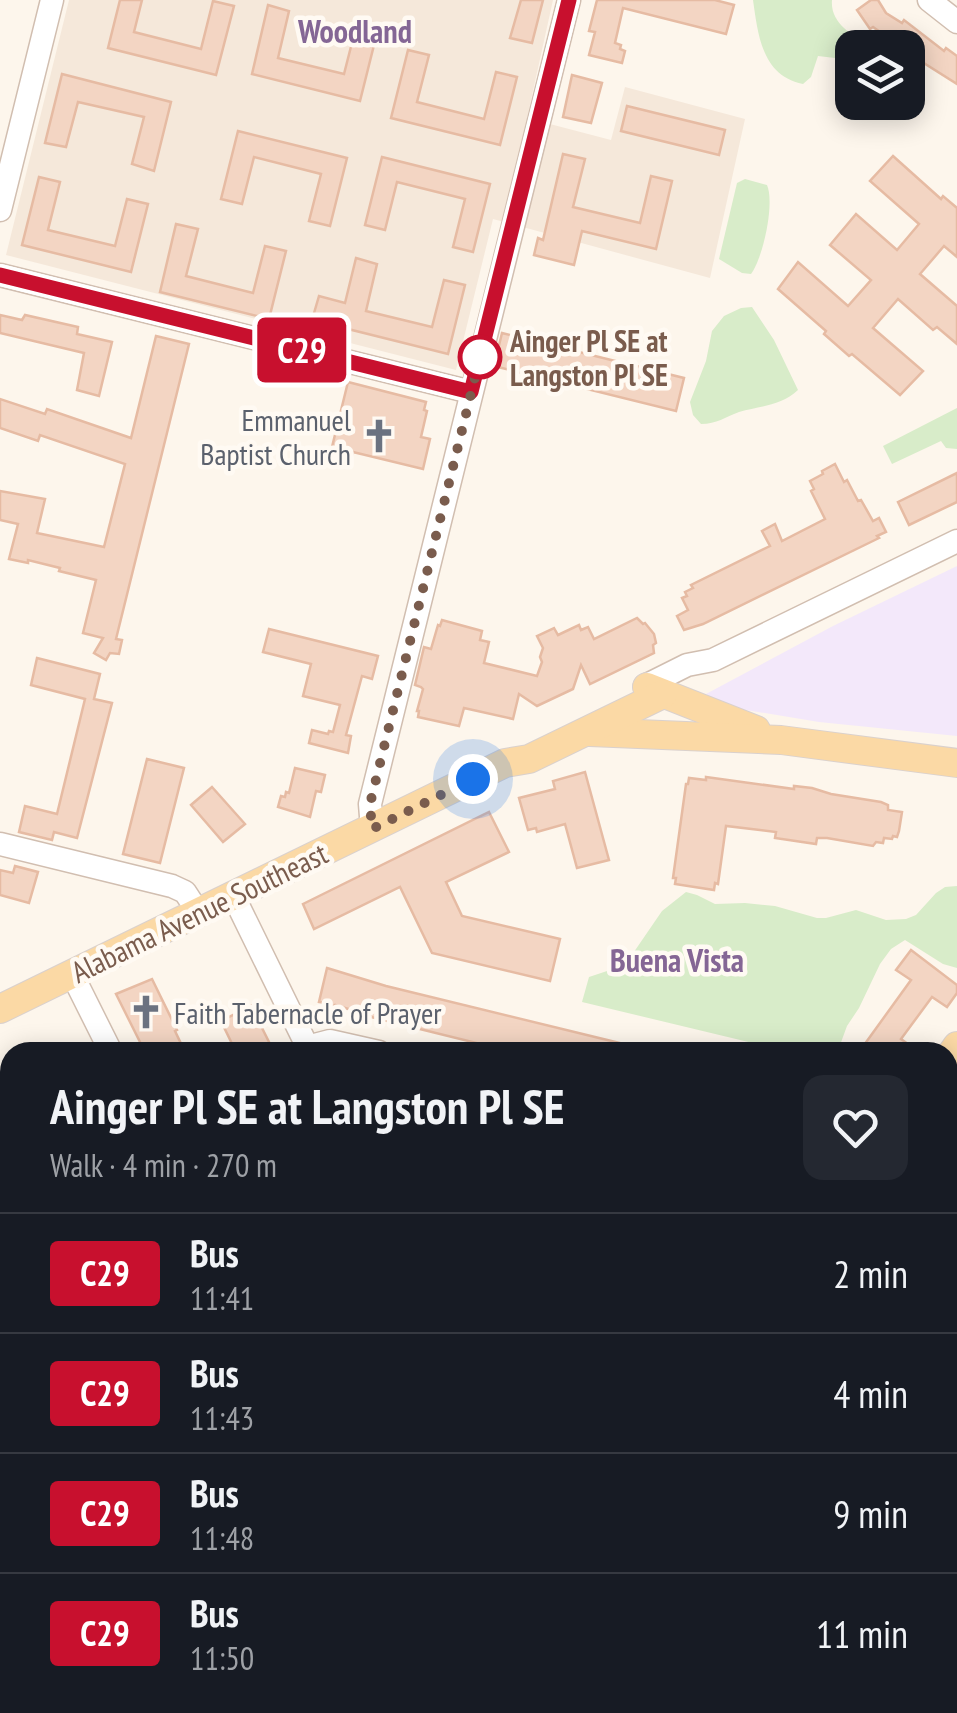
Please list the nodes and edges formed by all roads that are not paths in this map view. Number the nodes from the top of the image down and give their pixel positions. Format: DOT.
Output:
graph roads {
  1 [pos="52,0"];
  2 [pos="569,0"];
  3 [pos="928,0"];
  4 [pos="957,22"];
  5 [pos="0,210"];
  6 [pos="0,276"];
  7 [pos="471,392"];
  8 [pos="957,541"];
  9 [pos="654,690"];
  10 [pos="585,732"];
  11 [pos="781,740"];
  12 [pos="505,763"];
  13 [pos="957,763"];
  14 [pos="372,829"];
  15 [pos="0,844"];
  16 [pos="234,895"];
  17 [pos="198,912"];
  18 [pos="72,974"];
  19 [pos="0,1009"];
  20 [pos="106,1042"];
  21 [pos="305,1042"];
  1 -- 5 [label="street"];
  2 -- 7 [label="street"];
  3 -- 4 [label="street"];
  6 -- 7 [label="street"];
  7 -- 14 [label="street"];
  8 -- 9 [label="street"];
  9 -- 10 [label="main road, Alabama Avenue Southeast"];
  9 -- 11 [label="main road, Alabama Avenue Southeast"];
  9 -- 12 [label="main road, Alabama Avenue Southeast"];
  10 -- 11 [label="main road, Alabama Avenue Southeast"];
  10 -- 12 [label="main road, Alabama Avenue Southeast"];
  11 -- 13 [label="main road, Alabama Avenue Southeast"];
  12 -- 14 [label="main road, Alabama Avenue Southeast"];
  14 -- 16 [label="main road, Alabama Avenue Southeast"];
  15 -- 17 [label="street"];
  16 -- 17 [label="main road, Alabama Avenue Southeast"];
  16 -- 21 [label="street"];
  17 -- 18 [label="main road, Alabama Avenue Southeast"];
  18 -- 19 [label="main road, Alabama Avenue Southeast"];
  18 -- 20 [label="street"];
}
